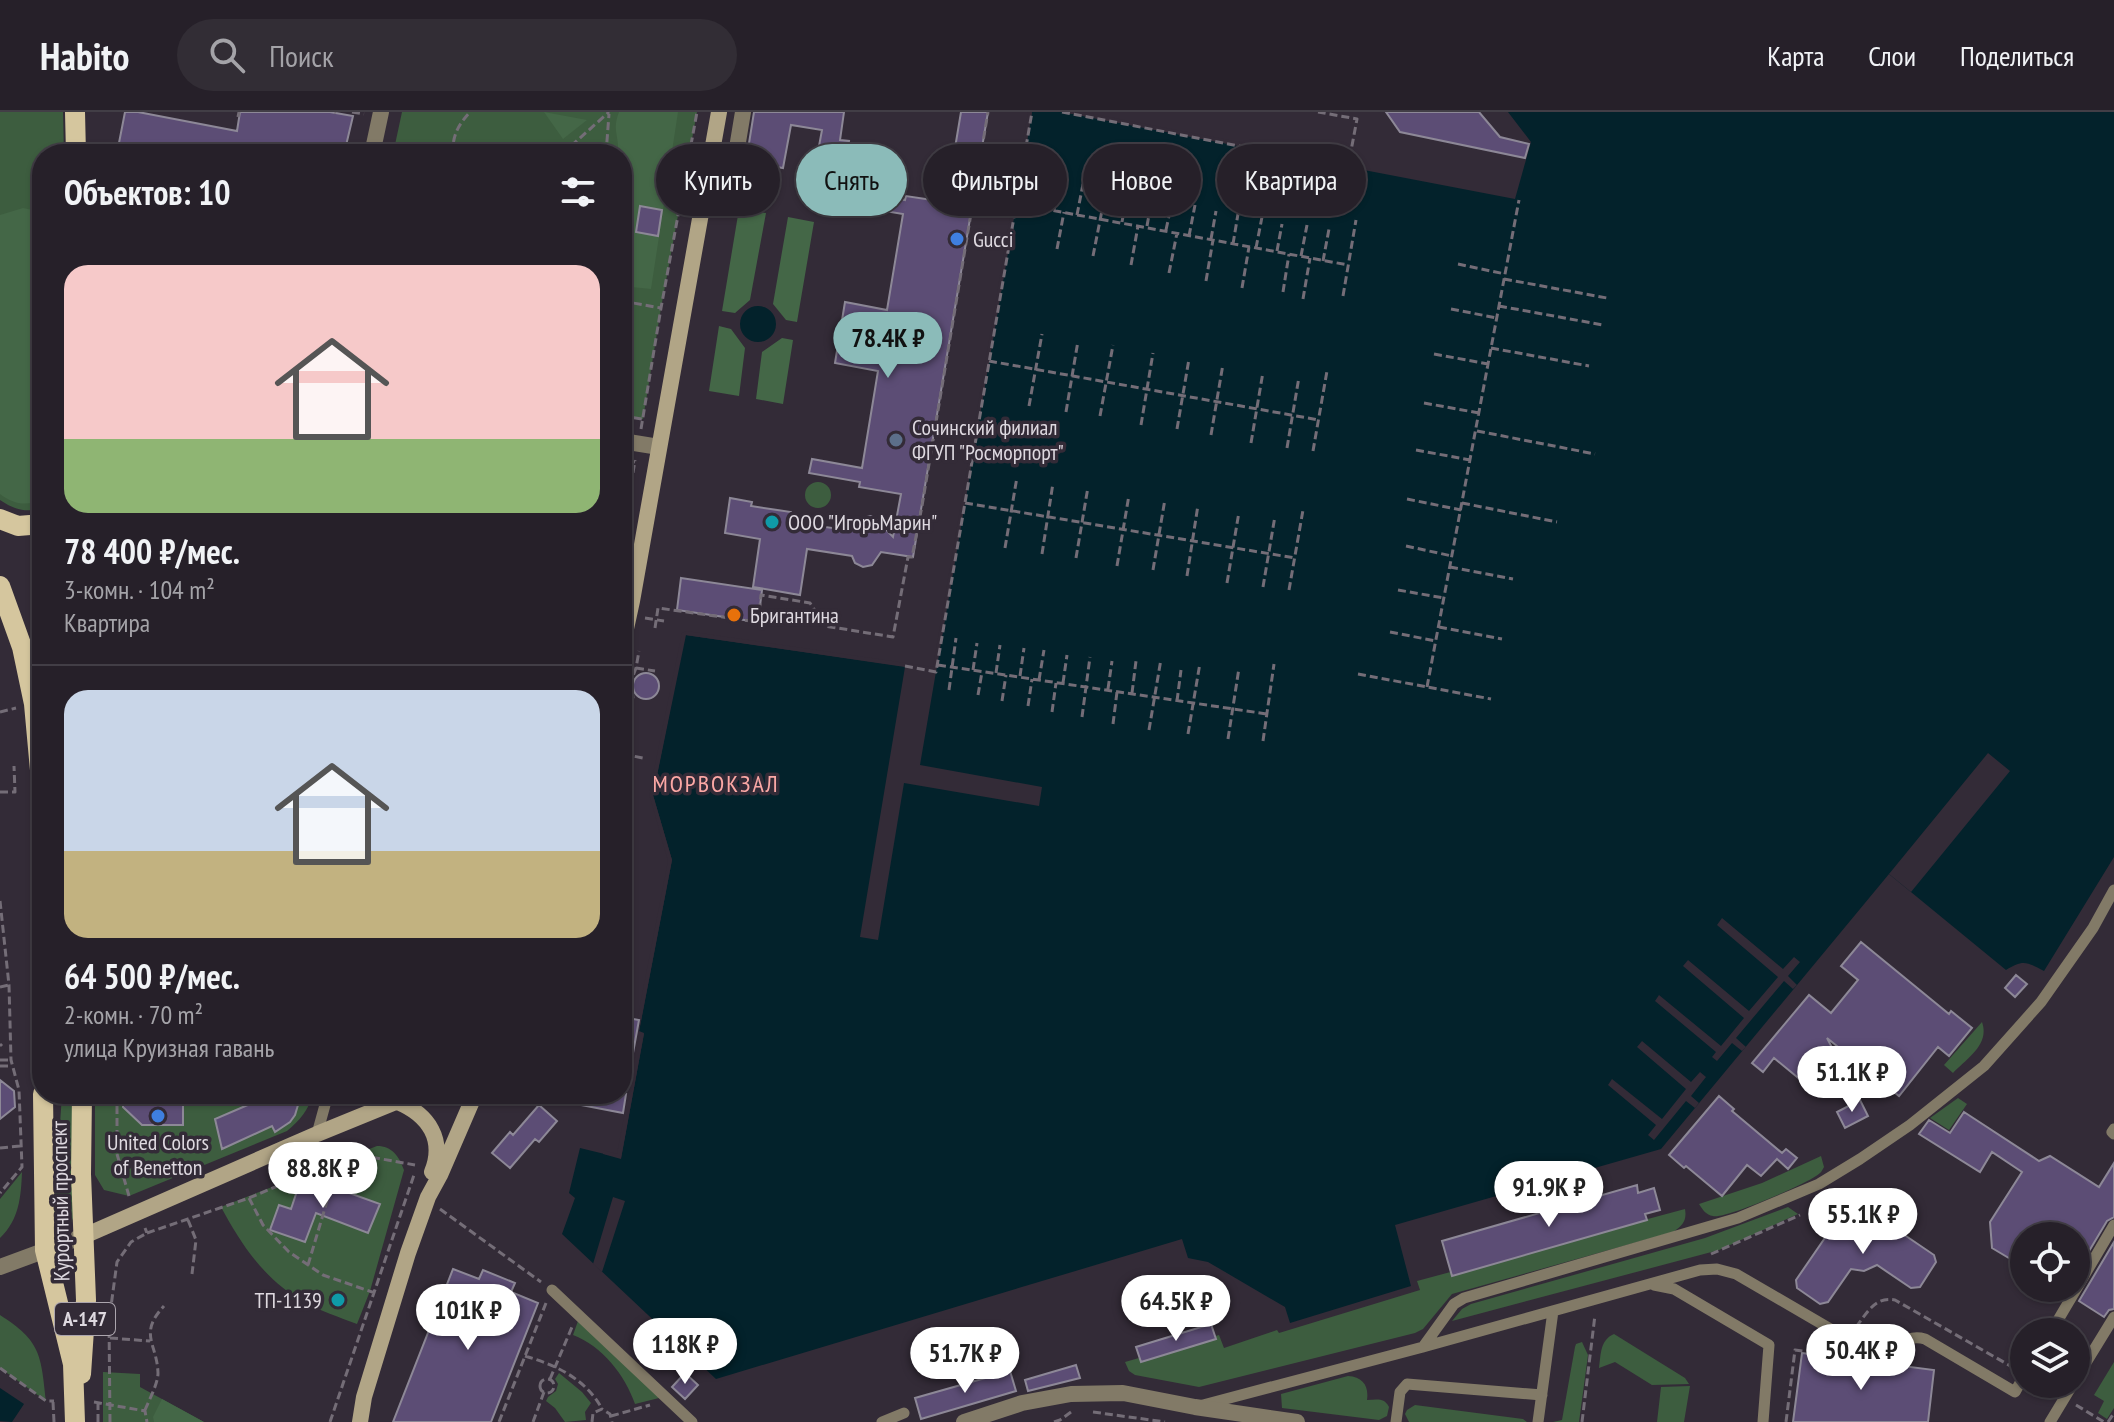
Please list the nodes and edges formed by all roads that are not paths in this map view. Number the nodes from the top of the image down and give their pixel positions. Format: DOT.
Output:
graph roads {
  1 [pos="75,112"];
  2 [pos="381,112"];
  3 [pos="719,112"];
  4 [pos="743,112"];
  5 [pos="76,144"];
  6 [pos="374,144"];
  7 [pos="738,144"];
  8 [pos="632,442"];
  9 [pos="659,447"];
  10 [pos="0,519"];
  11 [pos="32,525"];
  12 [pos="632,576"];
  13 [pos="0,586"];
  14 [pos="32,683"];
  15 [pos="2114,890"];
  16 [pos="43,1104"];
  17 [pos="82,1104"];
  18 [pos="325,1104"];
  19 [pos="393,1104"];
  20 [pos="402,1104"];
  21 [pos="471,1104"];
  22 [pos="317,1134"];
  23 [pos="432,1202"];
  24 [pos="2114,1225"];
  25 [pos="84,1236"];
  26 [pos="45,1250"];
  27 [pos="0,1267"];
  28 [pos="1650,1284"];
  29 [pos="552,1290"];
  30 [pos="1553,1311"];
  31 [pos="2114,1317"];
  32 [pos="2059,1318"];
  33 [pos="1423,1347"];
  34 [pos="2090,1357"];
  35 [pos="2010,1389"];
  36 [pos="1542,1395"];
  37 [pos="2065,1398"];
  38 [pos="1195,1407"];
  39 [pos="76,1412"];
  40 [pos="904,1413"];
  41 [pos="360,1422"];
  42 [pos="692,1422"];
  43 [pos="882,1422"];
  44 [pos="964,1422"];
  45 [pos="1297,1422"];
  46 [pos="1396,1422"];
  47 [pos="1538,1422"];
  48 [pos="1763,1422"];
  49 [pos="2050,1422"];
  1 -- 5 [label="main road"];
  2 -- 6 [label="street"];
  3 -- 9 [label="main road"];
  4 -- 7 [label="street"];
  8 -- 9 [label="street"];
  9 -- 12 [label="main road"];
  10 -- 11 [label="main road"];
  13 -- 14 [label="main road"];
  15 -- 33 [label="lane"];
  16 -- 26 [label="main road, Курортный проспект / А-147"];
  17 -- 25 [label="main road, Курортный проспект / А-147"];
  18 -- 22 [label="lane"];
  19 -- 22 [label="main road"];
  20 -- 23 [label="main road"];
  21 -- 23 [label="main road"];
  22 -- 25 [label="main road"];
  23 -- 41 [label="main road"];
  24 -- 32 [label="lane"];
  25 -- 26 [label="street"];
  25 -- 39 [label="main road, Курортный проспект / А-147"];
  26 -- 27 [label="street"];
  26 -- 39 [label="main road, Курортный проспект / А-147"];
  28 -- 30 [label="lane"];
  28 -- 35 [label="lane"];
  28 -- 48 [label="lane"];
  29 -- 42 [label="lane"];
  30 -- 33 [label="lane"];
  30 -- 36 [label="lane"];
  31 -- 34 [label="lane"];
  33 -- 38 [label="lane"];
  36 -- 46 [label="lane"];
  36 -- 47 [label="lane"];
  37 -- 49 [label="lane"];
  38 -- 44 [label="street"];
  38 -- 45 [label="street"];
  40 -- 43 [label="lane"];
}
